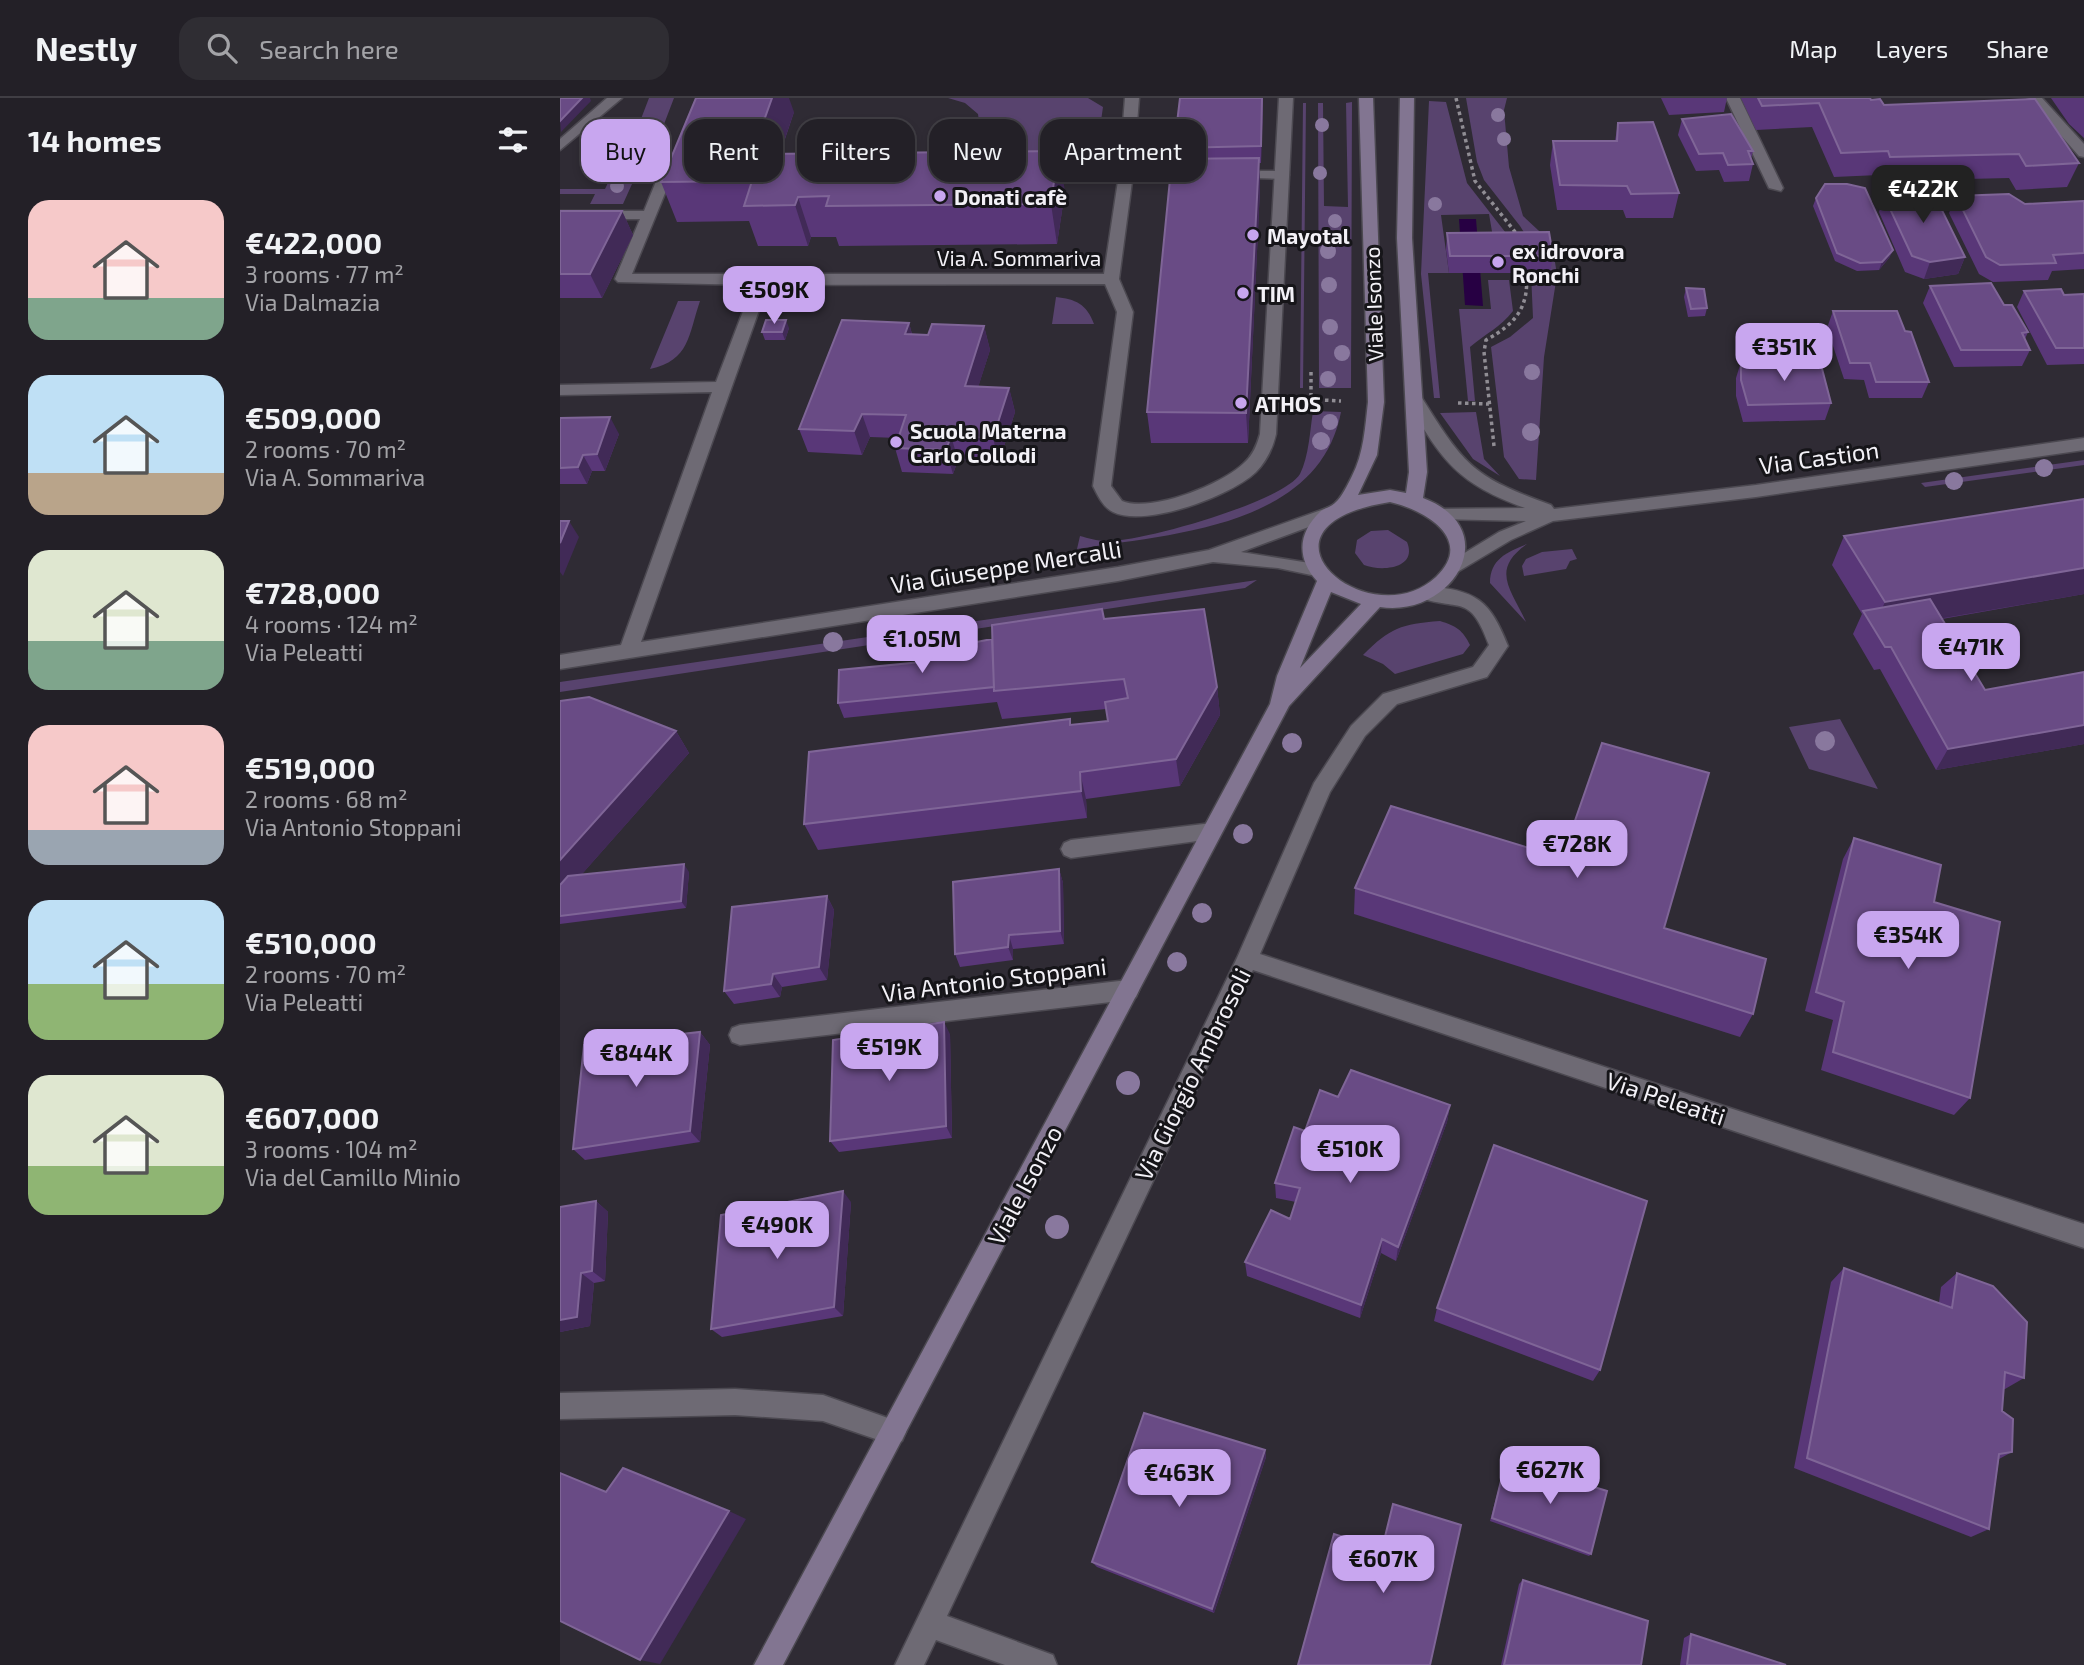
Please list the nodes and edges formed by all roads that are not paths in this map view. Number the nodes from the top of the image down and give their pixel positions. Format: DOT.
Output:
graph roads {
  1 [pos="615,98"];
  2 [pos="1132,98"];
  3 [pos="1286,98"];
  4 [pos="1366,98"];
  5 [pos="1407,98"];
  6 [pos="1733,98"];
  7 [pos="2035,98"];
  8 [pos="1130,119"];
  9 [pos="678,145"];
  10 [pos="560,146"];
  11 [pos="2084,153"];
  12 [pos="1261,175"];
  13 [pos="1282,175"];
  14 [pos="1125,182"];
  15 [pos="1776,188"];
  16 [pos="560,215"];
  17 [pos="649,215"];
  18 [pos="1111,279"];
  19 [pos="761,281"];
  20 [pos="722,387"];
  21 [pos="560,390"];
  22 [pos="1416,402"];
  23 [pos="2084,444"];
  24 [pos="1414,501"];
  25 [pos="1344,503"];
  26 [pos="1437,513"];
  27 [pos="1327,514"];
  28 [pos="1560,515"];
  29 [pos="1210,556"];
  30 [pos="1454,568"];
  31 [pos="1321,575"];
  32 [pos="1426,593"];
  33 [pos="1375,601"];
  34 [pos="628,652"];
  35 [pos="560,662"];
  36 [pos="1280,704"];
  37 [pos="1212,831"];
  38 [pos="1071,849"];
  39 [pos="1247,959"];
  40 [pos="1128,990"];
  41 [pos="740,1035"];
  42 [pos="2084,1236"];
  43 [pos="560,1406"];
  44 [pos="893,1432"];
  45 [pos="929,1623"];
  46 [pos="768,1665"];
  47 [pos="909,1665"];
  48 [pos="1043,1665"];
  1 -- 10 [label="street"];
  2 -- 8 [label="street"];
  3 -- 13 [label="street, Via A. Sommariva"];
  4 -- 25 [label="main road, Viale Isonzo"];
  5 -- 22 [label="main road, Viale Isonzo"];
  6 -- 15 [label="street"];
  7 -- 11 [label="street"];
  9 -- 17 [label="street, Via A. Sommariva"];
  12 -- 13 [label="street"];
  13 -- 18 [label="street, Via A. Sommariva"];
  14 -- 18 [label="street"];
  16 -- 17 [label="street"];
  17 -- 19 [label="street, Via A. Sommariva"];
  18 -- 19 [label="street, Via A. Sommariva"];
  19 -- 20 [label="street"];
  20 -- 21 [label="street"];
  20 -- 34 [label="street"];
  22 -- 24 [label="main road, Viale Isonzo"];
  22 -- 28 [label="street, Via Castion"];
  23 -- 28 [label="street, Via Castion"];
  24 -- 25 [label="main road, Viale Isonzo"];
  24 -- 26 [label="main road, Viale Isonzo"];
  25 -- 27 [label="main road, Viale Isonzo"];
  26 -- 28 [label="street, Via Castion"];
  26 -- 30 [label="main road, Viale Isonzo"];
  27 -- 29 [label="street, Via Giuseppe Mercalli"];
  27 -- 31 [label="main road, Viale Isonzo"];
  28 -- 30 [label="street, Via Castion"];
  29 -- 31 [label="street, Via Giuseppe Mercalli"];
  29 -- 34 [label="street, Via Giuseppe Mercalli"];
  30 -- 32 [label="main road"];
  31 -- 33 [label="main road"];
  31 -- 36 [label="main road, Viale Isonzo"];
  32 -- 33 [label="main road"];
  32 -- 39 [label="street, Via Giorgio Ambrosoli"];
  33 -- 36 [label="main road, Viale Isonzo"];
  34 -- 35 [label="street, Via Giuseppe Mercalli"];
  36 -- 37 [label="main road, Viale Isonzo"];
  37 -- 38 [label="street"];
  37 -- 40 [label="main road, Viale Isonzo"];
  39 -- 42 [label="street, Via Peleatti"];
  39 -- 45 [label="street, Via Giorgio Ambrosoli"];
  40 -- 41 [label="street, Via Antonio Stoppani"];
  40 -- 44 [label="main road, Viale Isonzo"];
  43 -- 44 [label="street"];
  44 -- 46 [label="main road, Viale Isonzo"];
  45 -- 47 [label="street, Via Giorgio Ambrosoli"];
  45 -- 48 [label="street"];
}
